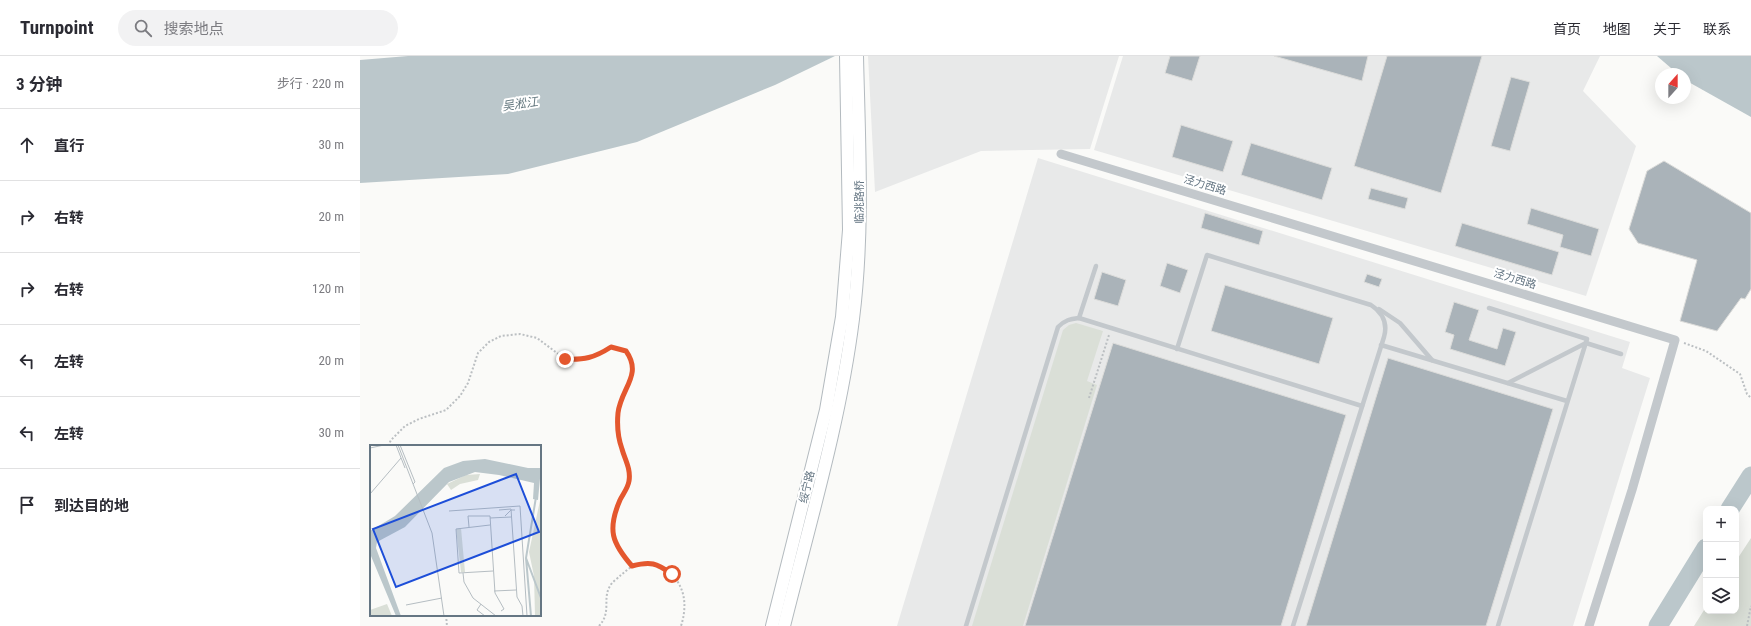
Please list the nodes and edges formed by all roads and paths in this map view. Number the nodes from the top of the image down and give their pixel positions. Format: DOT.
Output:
graph roads {
  1 [pos="846,56"];
  2 [pos="857,56"];
  3 [pos="1062,154"];
  4 [pos="1096,266"];
  5 [pos="1371,305"];
  6 [pos="1489,308"];
  7 [pos="1079,318"];
  8 [pos="1111,328"];
  9 [pos="1675,340"];
  10 [pos="1586,343"];
  11 [pos="1381,345"];
  12 [pos="843,347"];
  13 [pos="1177,349"];
  14 [pos="1621,354"];
  15 [pos="1432,360"];
  16 [pos="1508,383"];
  17 [pos="1088,398"];
  18 [pos="1751,398"];
  19 [pos="1567,401"];
  20 [pos="1362,406"];
  21 [pos="389,445"];
  22 [pos="632,566"];
  23 [pos="1751,606"];
  24 [pos="446,616"];
  25 [pos="448,626"];
  26 [pos="599,626"];
  27 [pos="682,626"];
  28 [pos="772,626"];
  29 [pos="784,626"];
  30 [pos="966,626"];
  31 [pos="1294,626"];
  32 [pos="1498,626"];
  33 [pos="1589,626"];
  34 [pos="1747,626"];
  1 -- 12 [label="main road, 临洮路桥"];
  2 -- 12 [label="main road, 临洮路桥"];
  3 -- 9 [label="street, 泾力西路"];
  4 -- 7 [label="lane"];
  5 -- 11 [label="lane"];
  5 -- 13 [label="lane"];
  5 -- 15 [label="lane"];
  6 -- 10 [label="lane"];
  7 -- 8 [label="lane"];
  7 -- 30 [label="lane"];
  8 -- 13 [label="lane"];
  8 -- 17 [label="path"];
  9 -- 18 [label="path"];
  9 -- 33 [label="street"];
  10 -- 14 [label="lane"];
  10 -- 16 [label="lane"];
  10 -- 19 [label="lane"];
  11 -- 15 [label="lane"];
  11 -- 20 [label="lane"];
  12 -- 28 [label="main road, 绥宁路"];
  12 -- 29 [label="main road, 绥宁路"];
  13 -- 20 [label="lane"];
  15 -- 16 [label="lane"];
  16 -- 19 [label="lane"];
  19 -- 32 [label="lane"];
  20 -- 31 [label="lane"];
  21 -- 22 [label="path"];
  22 -- 26 [label="path"];
  22 -- 27 [label="path"];
  23 -- 34 [label="path"];
  24 -- 25 [label="path"];
}
